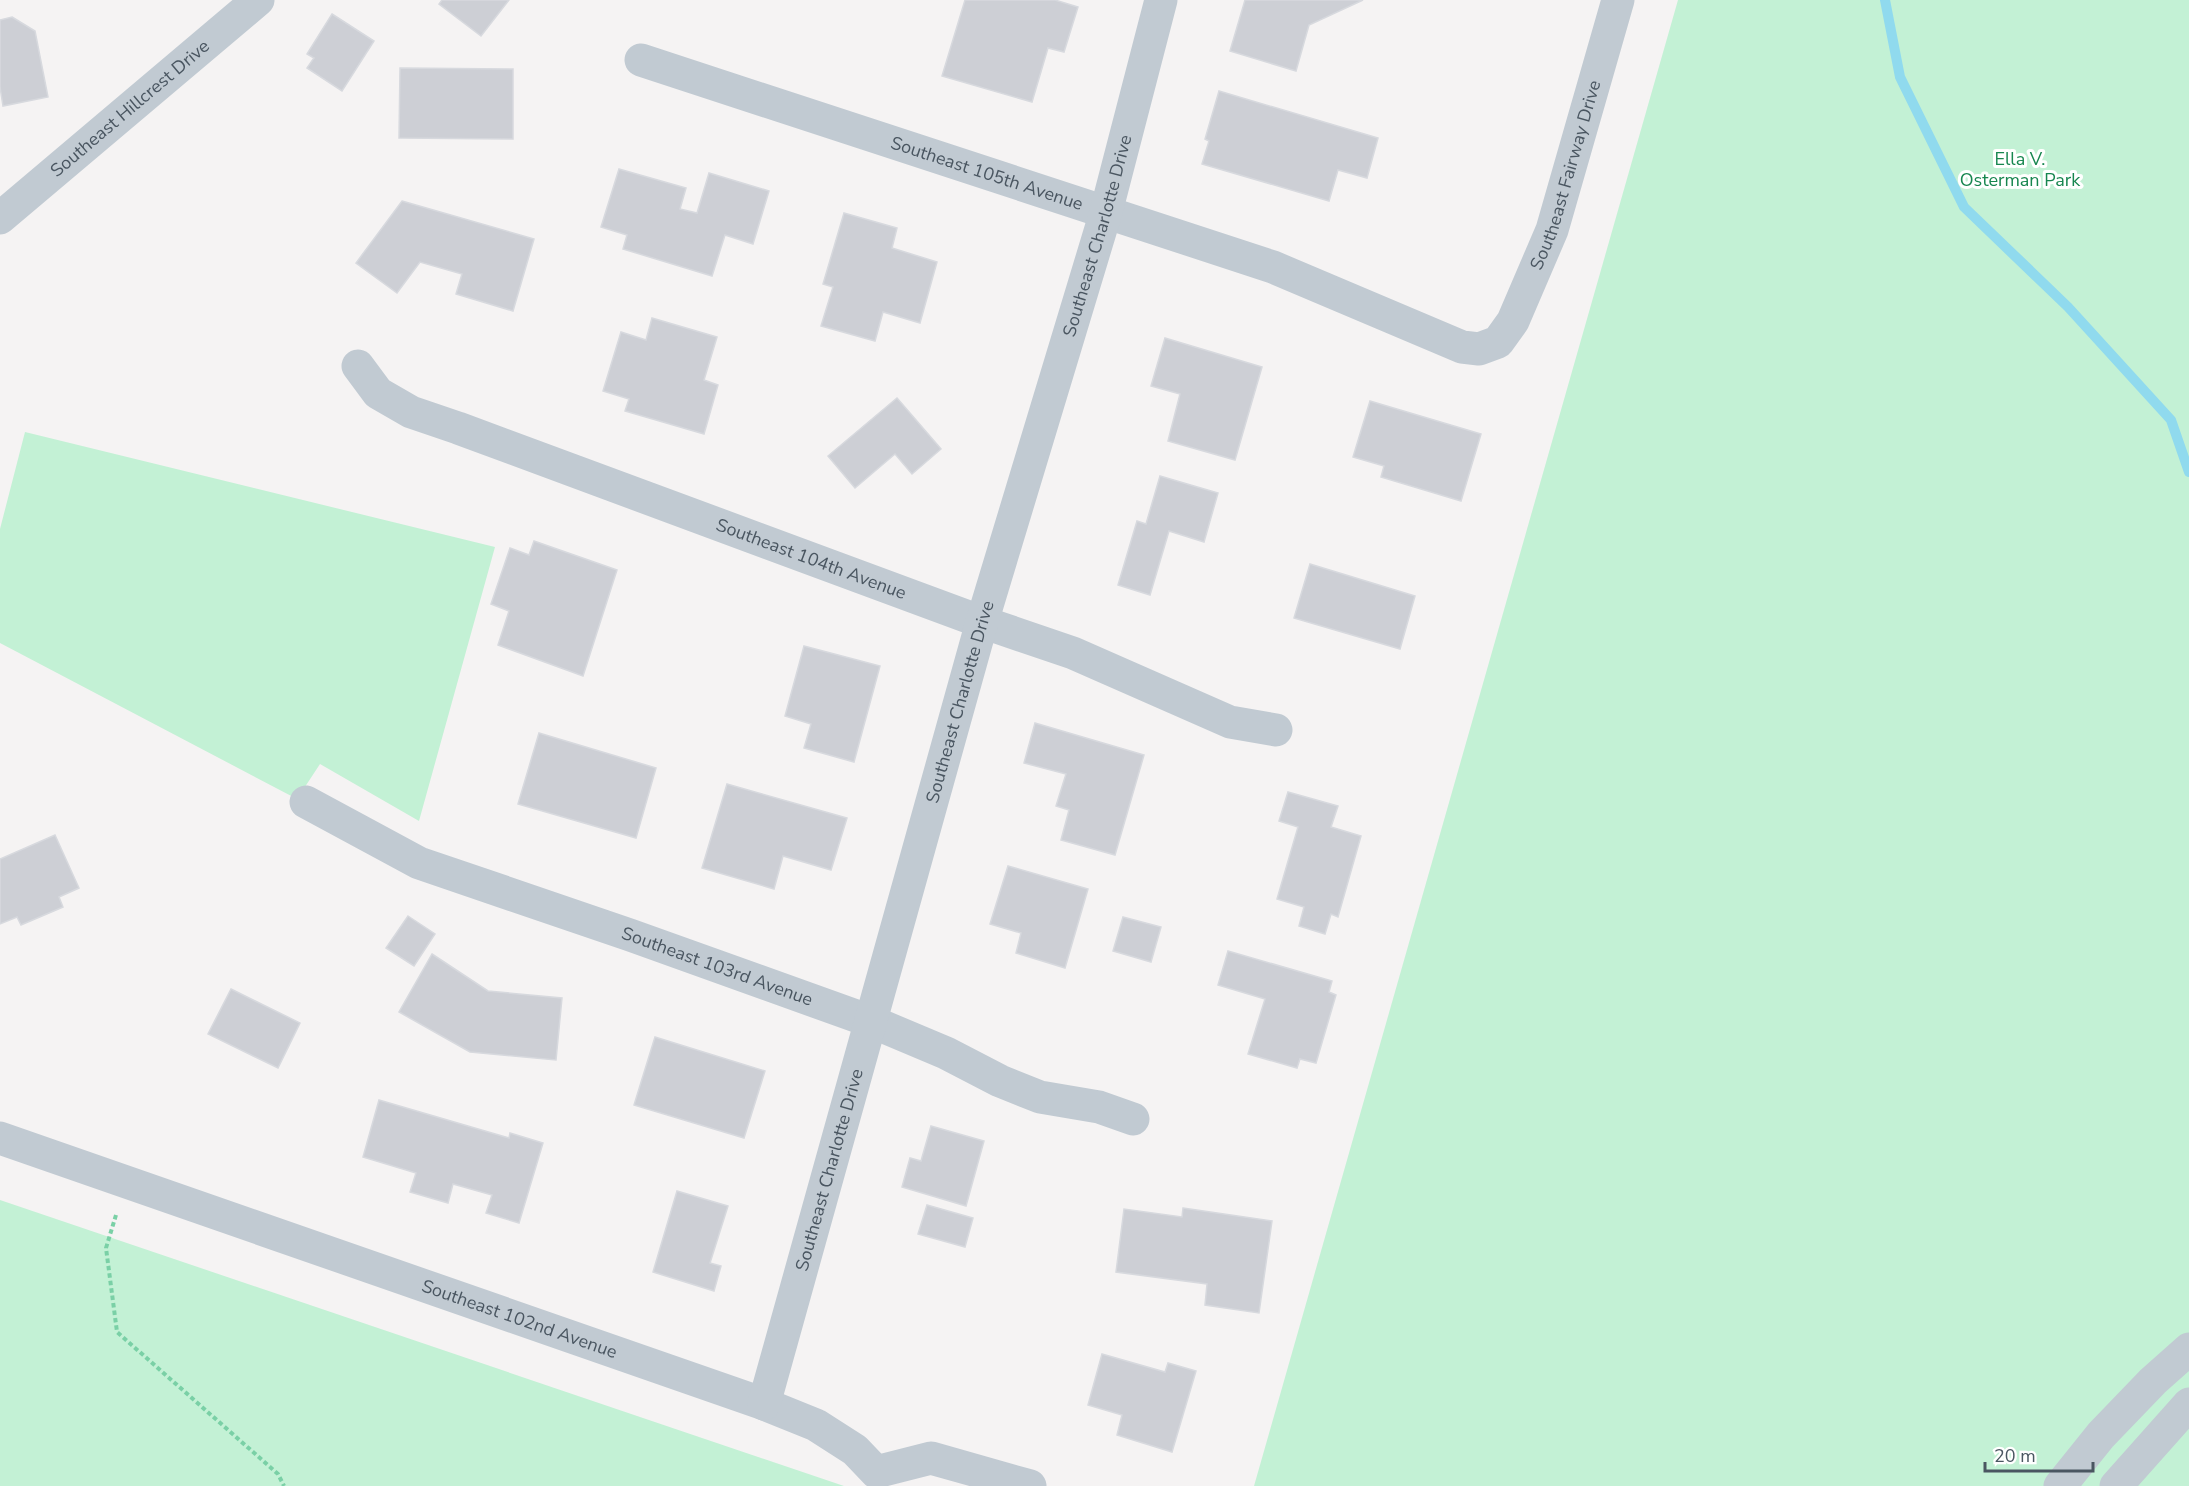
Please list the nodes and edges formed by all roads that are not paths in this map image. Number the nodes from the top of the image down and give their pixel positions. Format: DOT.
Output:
graph roads {
  1 [pos="258,0"];
  2 [pos="1161,0"];
  3 [pos="1618,0"];
  4 [pos="641,60"];
  5 [pos="1106,212"];
  6 [pos="0,218"];
  7 [pos="1498,342"];
  8 [pos="358,366"];
  9 [pos="982,622"];
  10 [pos="1276,730"];
  11 [pos="306,802"];
  12 [pos="870,1021"];
  13 [pos="1133,1119"];
  14 [pos="0,1138"];
  15 [pos="2189,1349"];
  16 [pos="764,1404"];
  17 [pos="2189,1404"];
  18 [pos="877,1479"];
  19 [pos="1030,1486"];
  20 [pos="2060,1486"];
  21 [pos="2116,1486"];
  1 -- 6 [label="street, Southeast Hillcrest Drive"];
  2 -- 5 [label="street, Southeast Charlotte Drive"];
  3 -- 7 [label="street, Southeast Fairway Drive"];
  4 -- 5 [label="street, Southeast 105th Avenue"];
  5 -- 7 [label="street, Southeast 105th Avenue"];
  5 -- 9 [label="street, Southeast Charlotte Drive"];
  8 -- 9 [label="street, Southeast 104th Avenue"];
  9 -- 10 [label="street, Southeast 104th Avenue"];
  9 -- 12 [label="street, Southeast Charlotte Drive"];
  11 -- 12 [label="street, Southeast 103rd Avenue"];
  12 -- 13 [label="street, Southeast 103rd Avenue"];
  12 -- 16 [label="street, Southeast Charlotte Drive"];
  14 -- 16 [label="street, Southeast 102nd Avenue"];
  15 -- 20 [label="street"];
  16 -- 18 [label="street, Southeast 102nd Avenue"];
  17 -- 21 [label="street"];
  18 -- 19 [label="street, Southeast 102nd Avenue"];
}
